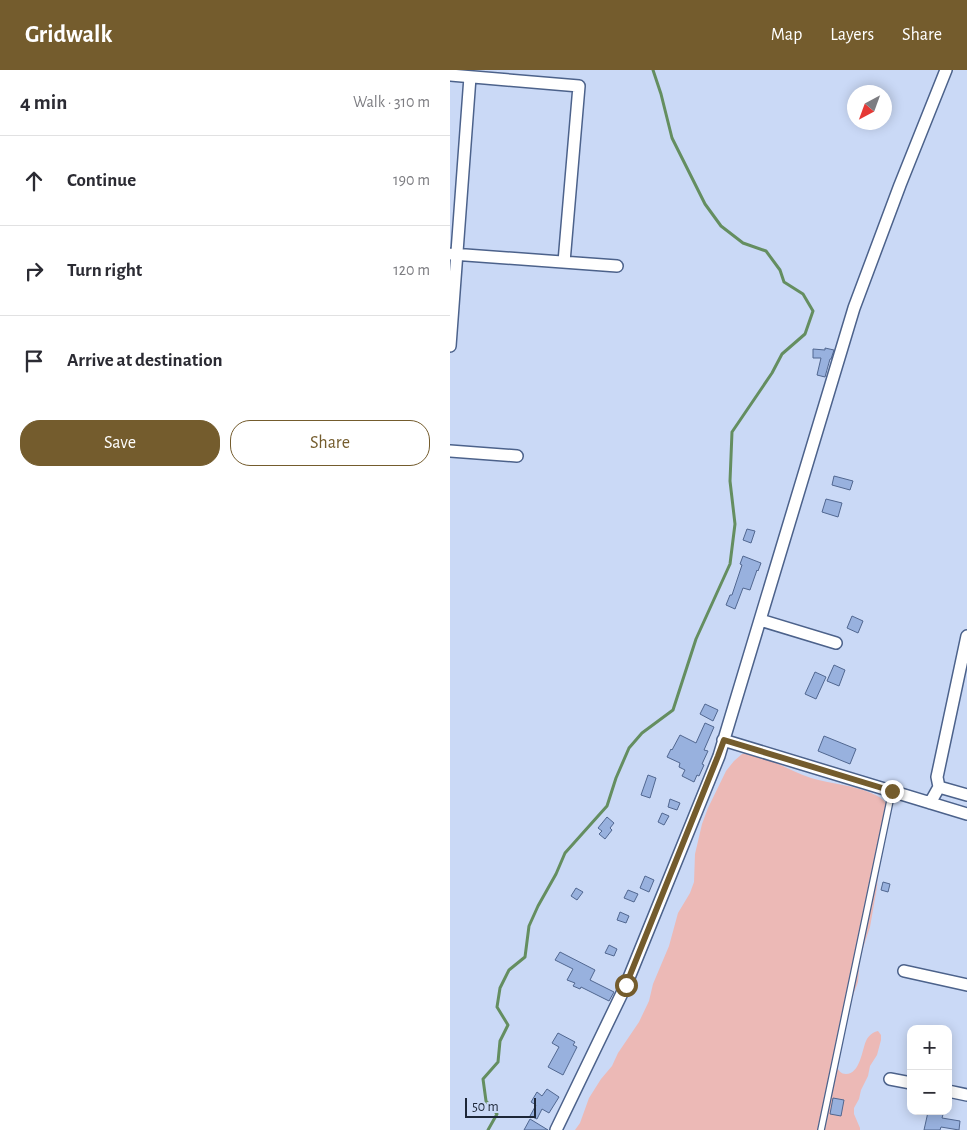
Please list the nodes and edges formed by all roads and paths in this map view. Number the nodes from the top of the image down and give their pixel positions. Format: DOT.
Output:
graph roads {
  1 [pos="946,70"];
  2 [pos="450,75"];
  3 [pos="470,77"];
  4 [pos="454,254"];
  5 [pos="564,262"];
  6 [pos="617,266"];
  7 [pos="450,346"];
  8 [pos="450,451"];
  9 [pos="517,456"];
  10 [pos="760,620"];
  11 [pos="967,636"];
  12 [pos="836,642"];
  13 [pos="724,740"];
  14 [pos="939,787"];
  15 [pos="892,791"];
  16 [pos="967,795"];
  17 [pos="930,803"];
  18 [pos="967,814"];
  19 [pos="904,971"];
  20 [pos="967,984"];
  21 [pos="890,1079"];
  22 [pos="907,1082"];
  23 [pos="952,1092"];
  24 [pos="967,1095"];
  25 [pos="556,1130"];
  26 [pos="821,1130"];
  1 -- 10 [label="street"];
  2 -- 3 [label="street"];
  3 -- 4 [label="street"];
  3 -- 5 [label="street"];
  4 -- 5 [label="street"];
  4 -- 7 [label="street"];
  5 -- 6 [label="street"];
  8 -- 9 [label="street"];
  10 -- 12 [label="street"];
  10 -- 13 [label="street"];
  11 -- 14 [label="street"];
  13 -- 15 [label="street"];
  13 -- 25 [label="street"];
  14 -- 16 [label="street"];
  14 -- 17 [label="street"];
  15 -- 17 [label="street"];
  15 -- 26 [label="lane"];
  17 -- 18 [label="street"];
  19 -- 20 [label="street"];
  21 -- 22 [label="street"];
  23 -- 24 [label="street"];
}
